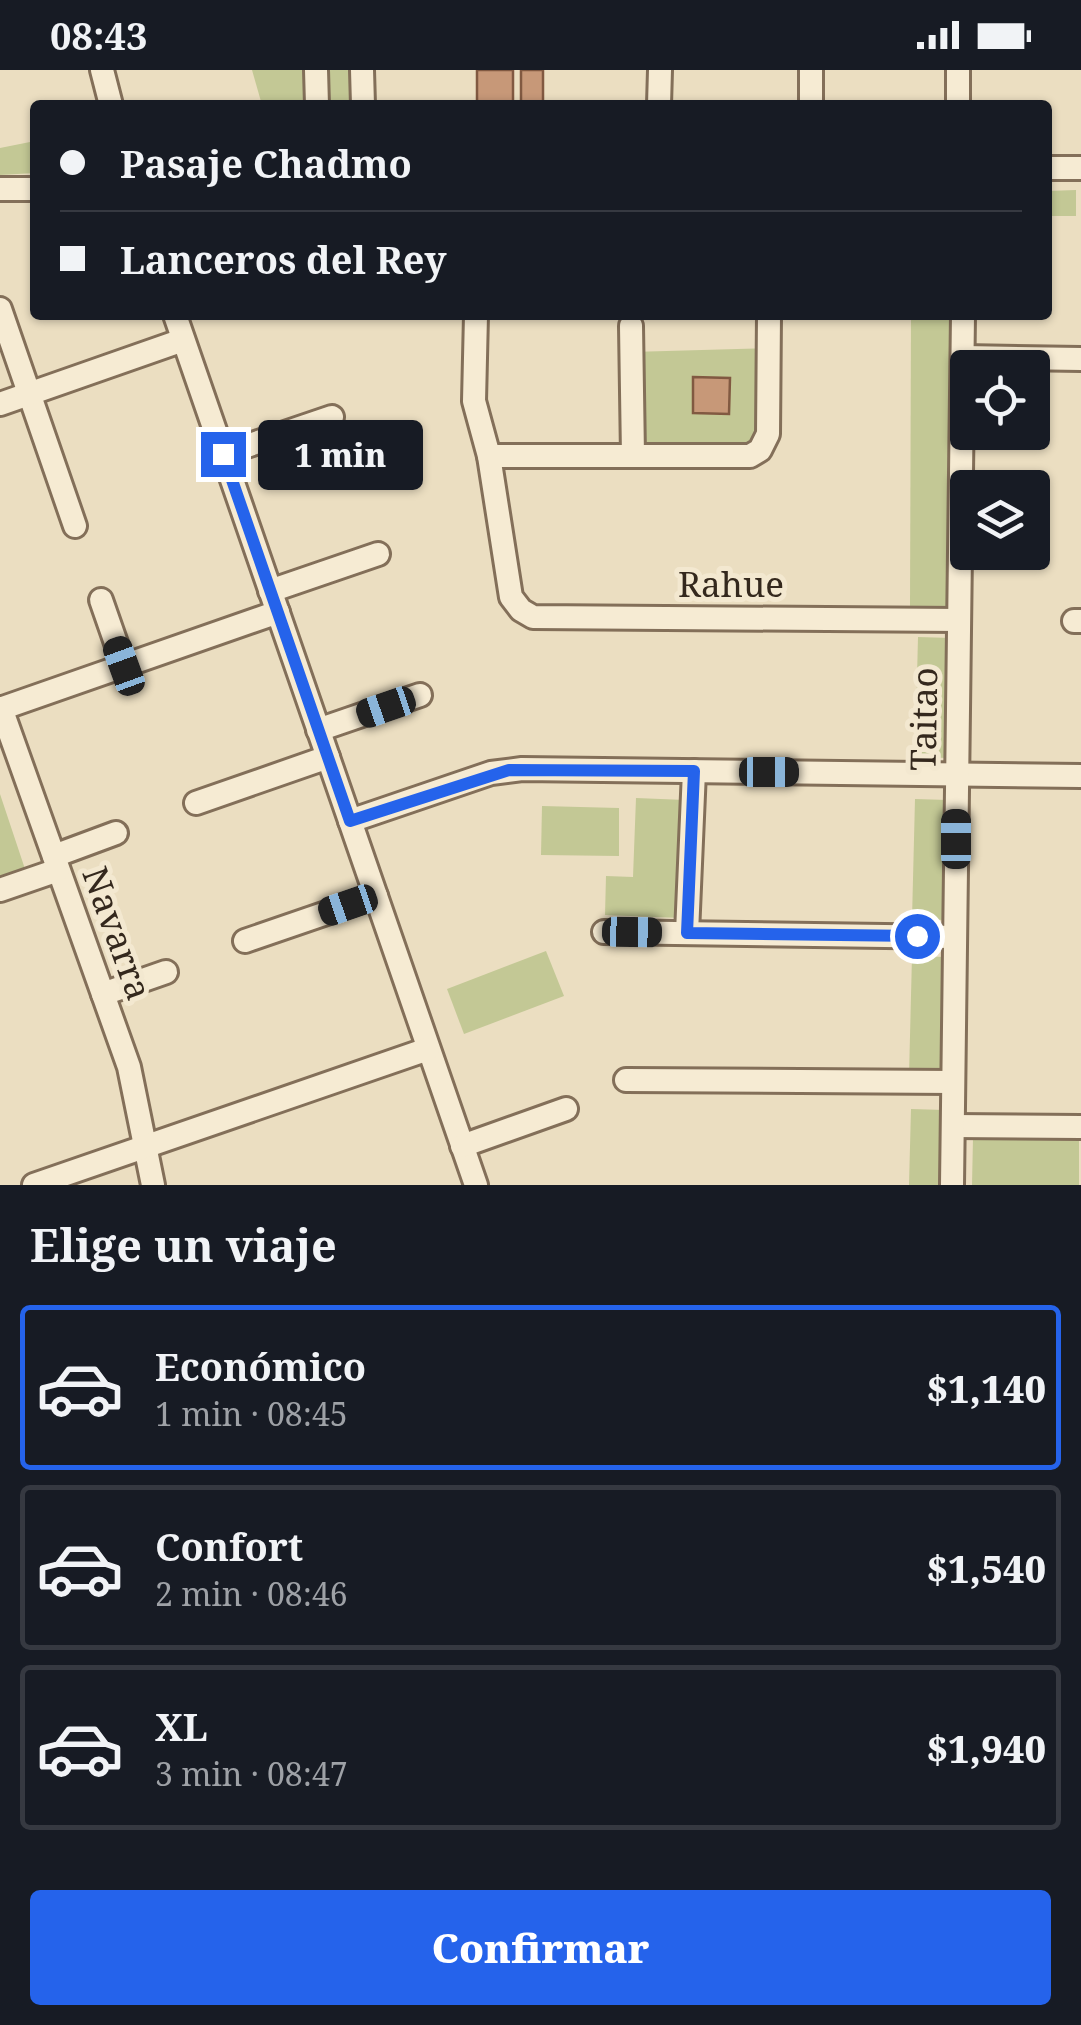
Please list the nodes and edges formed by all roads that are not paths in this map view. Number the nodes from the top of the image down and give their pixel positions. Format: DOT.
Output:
graph roads {
  1 [pos="102,70"];
  2 [pos="316,70"];
  3 [pos="362,70"];
  4 [pos="660,70"];
  5 [pos="811,70"];
  6 [pos="958,70"];
  7 [pos="110,100"];
  8 [pos="317,100"];
  9 [pos="362,100"];
  10 [pos="659,100"];
  11 [pos="811,100"];
  12 [pos="958,100"];
  13 [pos="1052,168"];
  14 [pos="1081,168"];
  15 [pos="0,188"];
  16 [pos="30,188"];
  17 [pos="0,309"];
  18 [pos="178,320"];
  19 [pos="476,320"];
  20 [pos="769,320"];
  21 [pos="963,320"];
  22 [pos="631,326"];
  23 [pos="184,340"];
  24 [pos="963,350"];
  25 [pos="1050,358"];
  26 [pos="1081,359"];
  27 [pos="29,394"];
  28 [pos="0,404"];
  29 [pos="332,417"];
  30 [pos="962,450"];
  31 [pos="223,454"];
  32 [pos="489,456"];
  33 [pos="633,456"];
  34 [pos="75,526"];
  35 [pos="378,554"];
  36 [pos="100,600"];
  37 [pos="274,601"];
  38 [pos="959,620"];
  39 [pos="124,666"];
  40 [pos="420,695"];
  41 [pos="0,708"];
  42 [pos="318,730"];
  43 [pos="328,757"];
  44 [pos="694,771"];
  45 [pos="957,774"];
  46 [pos="1081,776"];
  47 [pos="196,803"];
  48 [pos="350,821"];
  49 [pos="116,833"];
  50 [pos="56,863"];
  51 [pos="0,890"];
  52 [pos="376,896"];
  53 [pos="604,932"];
  54 [pos="687,933"];
  55 [pos="955,937"];
  56 [pos="245,941"];
  57 [pos="166,972"];
  58 [pos="103,994"];
  59 [pos="428,1049"];
  60 [pos="626,1080"];
  61 [pos="954,1082"];
  62 [pos="566,1109"];
  63 [pos="953,1126"];
  64 [pos="1081,1127"];
  65 [pos="146,1146"];
  66 [pos="462,1146"];
  67 [pos="34,1185"];
  68 [pos="153,1185"];
  69 [pos="476,1185"];
  70 [pos="952,1185"];
  1 -- 7 [label="street"];
  2 -- 8 [label="street"];
  3 -- 9 [label="street"];
  4 -- 10 [label="street"];
  5 -- 11 [label="street"];
  6 -- 12 [label="street"];
  13 -- 14 [label="street"];
  15 -- 16 [label="street"];
  17 -- 27 [label="street"];
  18 -- 23 [label="street"];
  19 -- 32 [label="street"];
  20 -- 33 [label="street"];
  21 -- 24 [label="street, Taitao"];
  22 -- 33 [label="street"];
  23 -- 27 [label="street"];
  23 -- 31 [label="street"];
  25 -- 26 [label="street"];
  27 -- 28 [label="street"];
  27 -- 34 [label="street"];
  29 -- 31 [label="street"];
  30 -- 38 [label="street, Taitao"];
  31 -- 37 [label="street"];
  32 -- 33 [label="street"];
  32 -- 38 [label="street, Rahue"];
  35 -- 37 [label="street"];
  36 -- 39 [label="street"];
  37 -- 39 [label="street"];
  37 -- 42 [label="street"];
  38 -- 45 [label="street, Taitao"];
  39 -- 41 [label="street"];
  40 -- 42 [label="street"];
  41 -- 50 [label="street, Navarra"];
  42 -- 43 [label="street"];
  43 -- 47 [label="street"];
  43 -- 48 [label="street"];
  44 -- 45 [label="street"];
  44 -- 48 [label="street"];
  44 -- 54 [label="street"];
  45 -- 46 [label="street"];
  45 -- 55 [label="street, Taitao"];
  48 -- 52 [label="street"];
  49 -- 50 [label="street"];
  50 -- 51 [label="street"];
  50 -- 58 [label="street, Navarra"];
  52 -- 56 [label="street"];
  52 -- 59 [label="street"];
  53 -- 54 [label="street"];
  54 -- 55 [label="street"];
  55 -- 61 [label="street, Taitao"];
  57 -- 58 [label="street"];
  58 -- 65 [label="street, Navarra"];
  59 -- 65 [label="street"];
  59 -- 66 [label="street"];
  60 -- 61 [label="street"];
  61 -- 63 [label="street, Taitao"];
  62 -- 66 [label="street"];
  63 -- 64 [label="street"];
  63 -- 70 [label="street, Taitao"];
  65 -- 67 [label="street"];
  65 -- 68 [label="street, Navarra"];
  66 -- 69 [label="street"];
}
